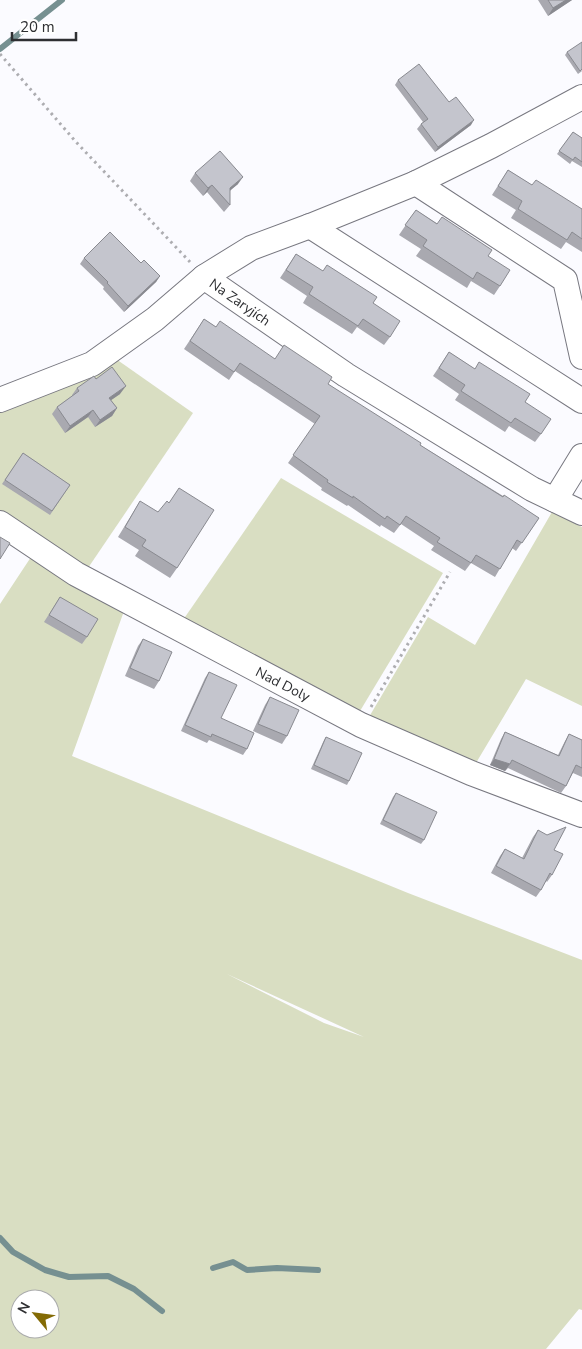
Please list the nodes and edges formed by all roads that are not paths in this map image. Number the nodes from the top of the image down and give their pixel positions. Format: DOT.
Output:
graph roads {
  1 [pos="582,97"];
  2 [pos="416,183"];
  3 [pos="310,226"];
  4 [pos="204,277"];
  5 [pos="582,357"];
  6 [pos="0,400"];
  7 [pos="582,401"];
  8 [pos="582,456"];
  9 [pos="555,500"];
  10 [pos="582,513"];
  11 [pos="0,523"];
  12 [pos="582,815"];
  1 -- 2 [label="street, Na Zaryjích"];
  2 -- 3 [label="street, Na Zaryjích"];
  2 -- 5 [label="street"];
  3 -- 4 [label="street, Na Zaryjích"];
  3 -- 7 [label="street"];
  4 -- 6 [label="street"];
  4 -- 9 [label="street, Na Zaryjích"];
  8 -- 9 [label="street"];
  9 -- 10 [label="street, Na Zaryjích"];
  11 -- 12 [label="street, Nad Doly"];
}
